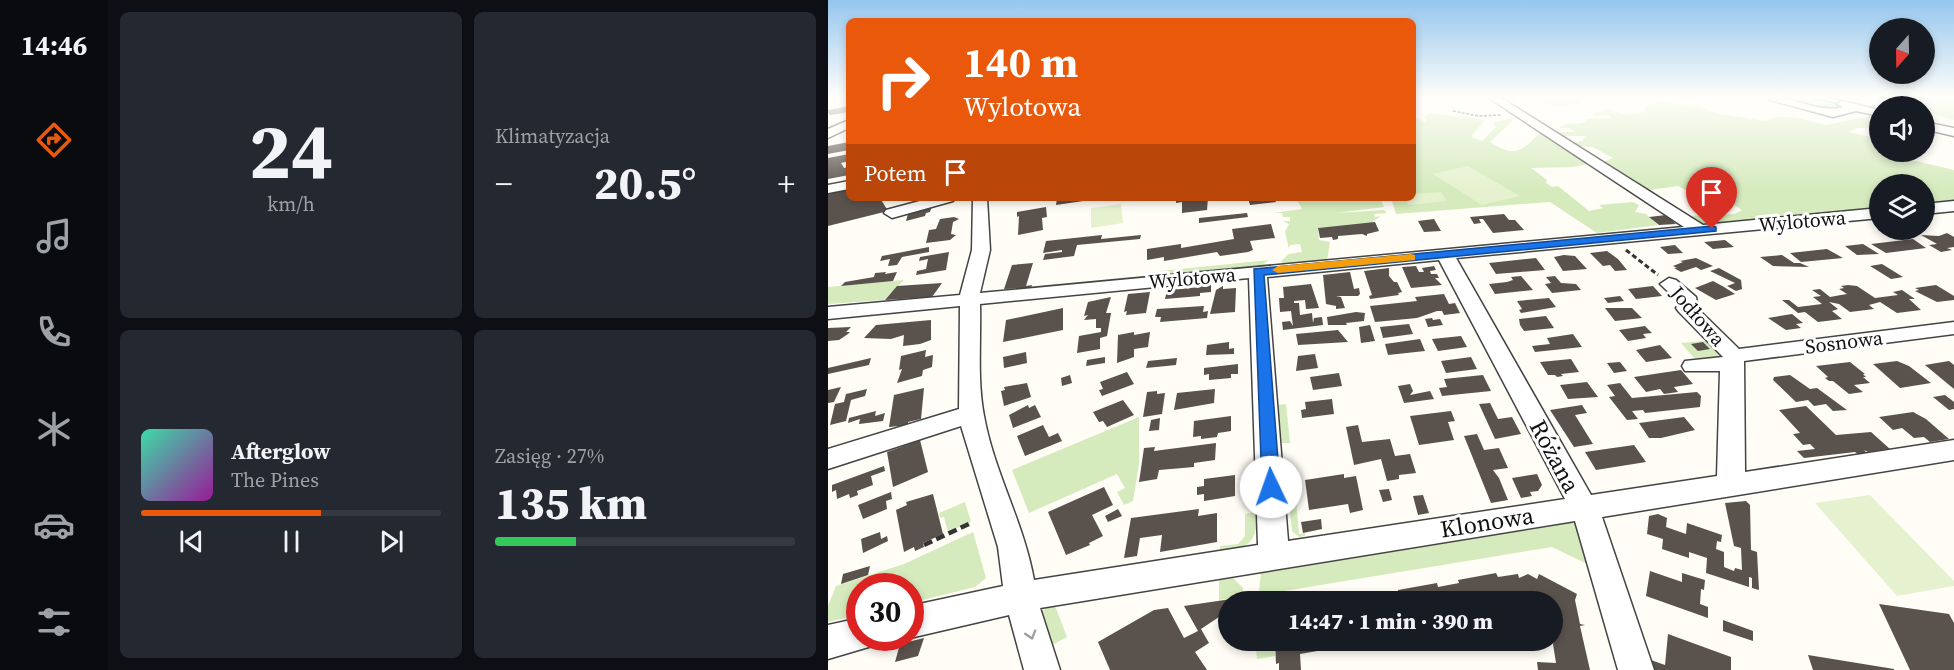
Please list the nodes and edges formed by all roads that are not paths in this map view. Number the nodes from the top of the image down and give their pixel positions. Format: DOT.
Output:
graph roads {
  1 [pos="1541,127"];
  2 [pos="1935,128"];
  3 [pos="1954,132"];
  4 [pos="846,186"];
  5 [pos="828,189"];
  6 [pos="937,201"];
  7 [pos="980,201"];
  8 [pos="1954,206"];
  9 [pos="1935,208"];
  10 [pos="892,213"];
  11 [pos="1869,214"];
  12 [pos="1700,230"];
  13 [pos="1446,254"];
  14 [pos="1258,272"];
  15 [pos="1669,284"];
  16 [pos="970,300"];
  17 [pos="828,312"];
  18 [pos="1954,328"];
  19 [pos="1732,361"];
  20 [pos="1693,366"];
  21 [pos="970,414"];
  22 [pos="1954,450"];
  23 [pos="828,459"];
  24 [pos="1731,483"];
  25 [pos="1582,507"];
  26 [pos="1260,561"];
  27 [pos="1021,599"];
  28 [pos="924,619"];
  29 [pos="846,638"];
  30 [pos="828,642"];
  31 [pos="1042,670"];
  32 [pos="1636,670"];
  1 -- 12 [label="street"];
  2 -- 3 [label="street"];
  4 -- 5 [label="street"];
  6 -- 10 [label="street"];
  7 -- 16 [label="street"];
  8 -- 9 [label="street"];
  11 -- 12 [label="street, Wylotowa"];
  12 -- 13 [label="street, Wylotowa"];
  13 -- 14 [label="street, Wylotowa"];
  13 -- 25 [label="street, Różana"];
  14 -- 16 [label="street, Wylotowa"];
  14 -- 26 [label="street"];
  15 -- 19 [label="street, Jodłowa"];
  16 -- 17 [label="street, Wylotowa"];
  16 -- 21 [label="street"];
  18 -- 19 [label="street, Sosnowa"];
  19 -- 20 [label="street, Sosnowa"];
  19 -- 24 [label="street, Jodłowa"];
  21 -- 23 [label="street"];
  21 -- 27 [label="street"];
  22 -- 24 [label="street, Klonowa"];
  24 -- 25 [label="street, Klonowa"];
  25 -- 26 [label="street, Klonowa"];
  25 -- 32 [label="street, Różana"];
  26 -- 27 [label="street, Klonowa"];
  27 -- 28 [label="street, Klonowa"];
  27 -- 31 [label="street, one-way"];
  29 -- 30 [label="street"];
}
